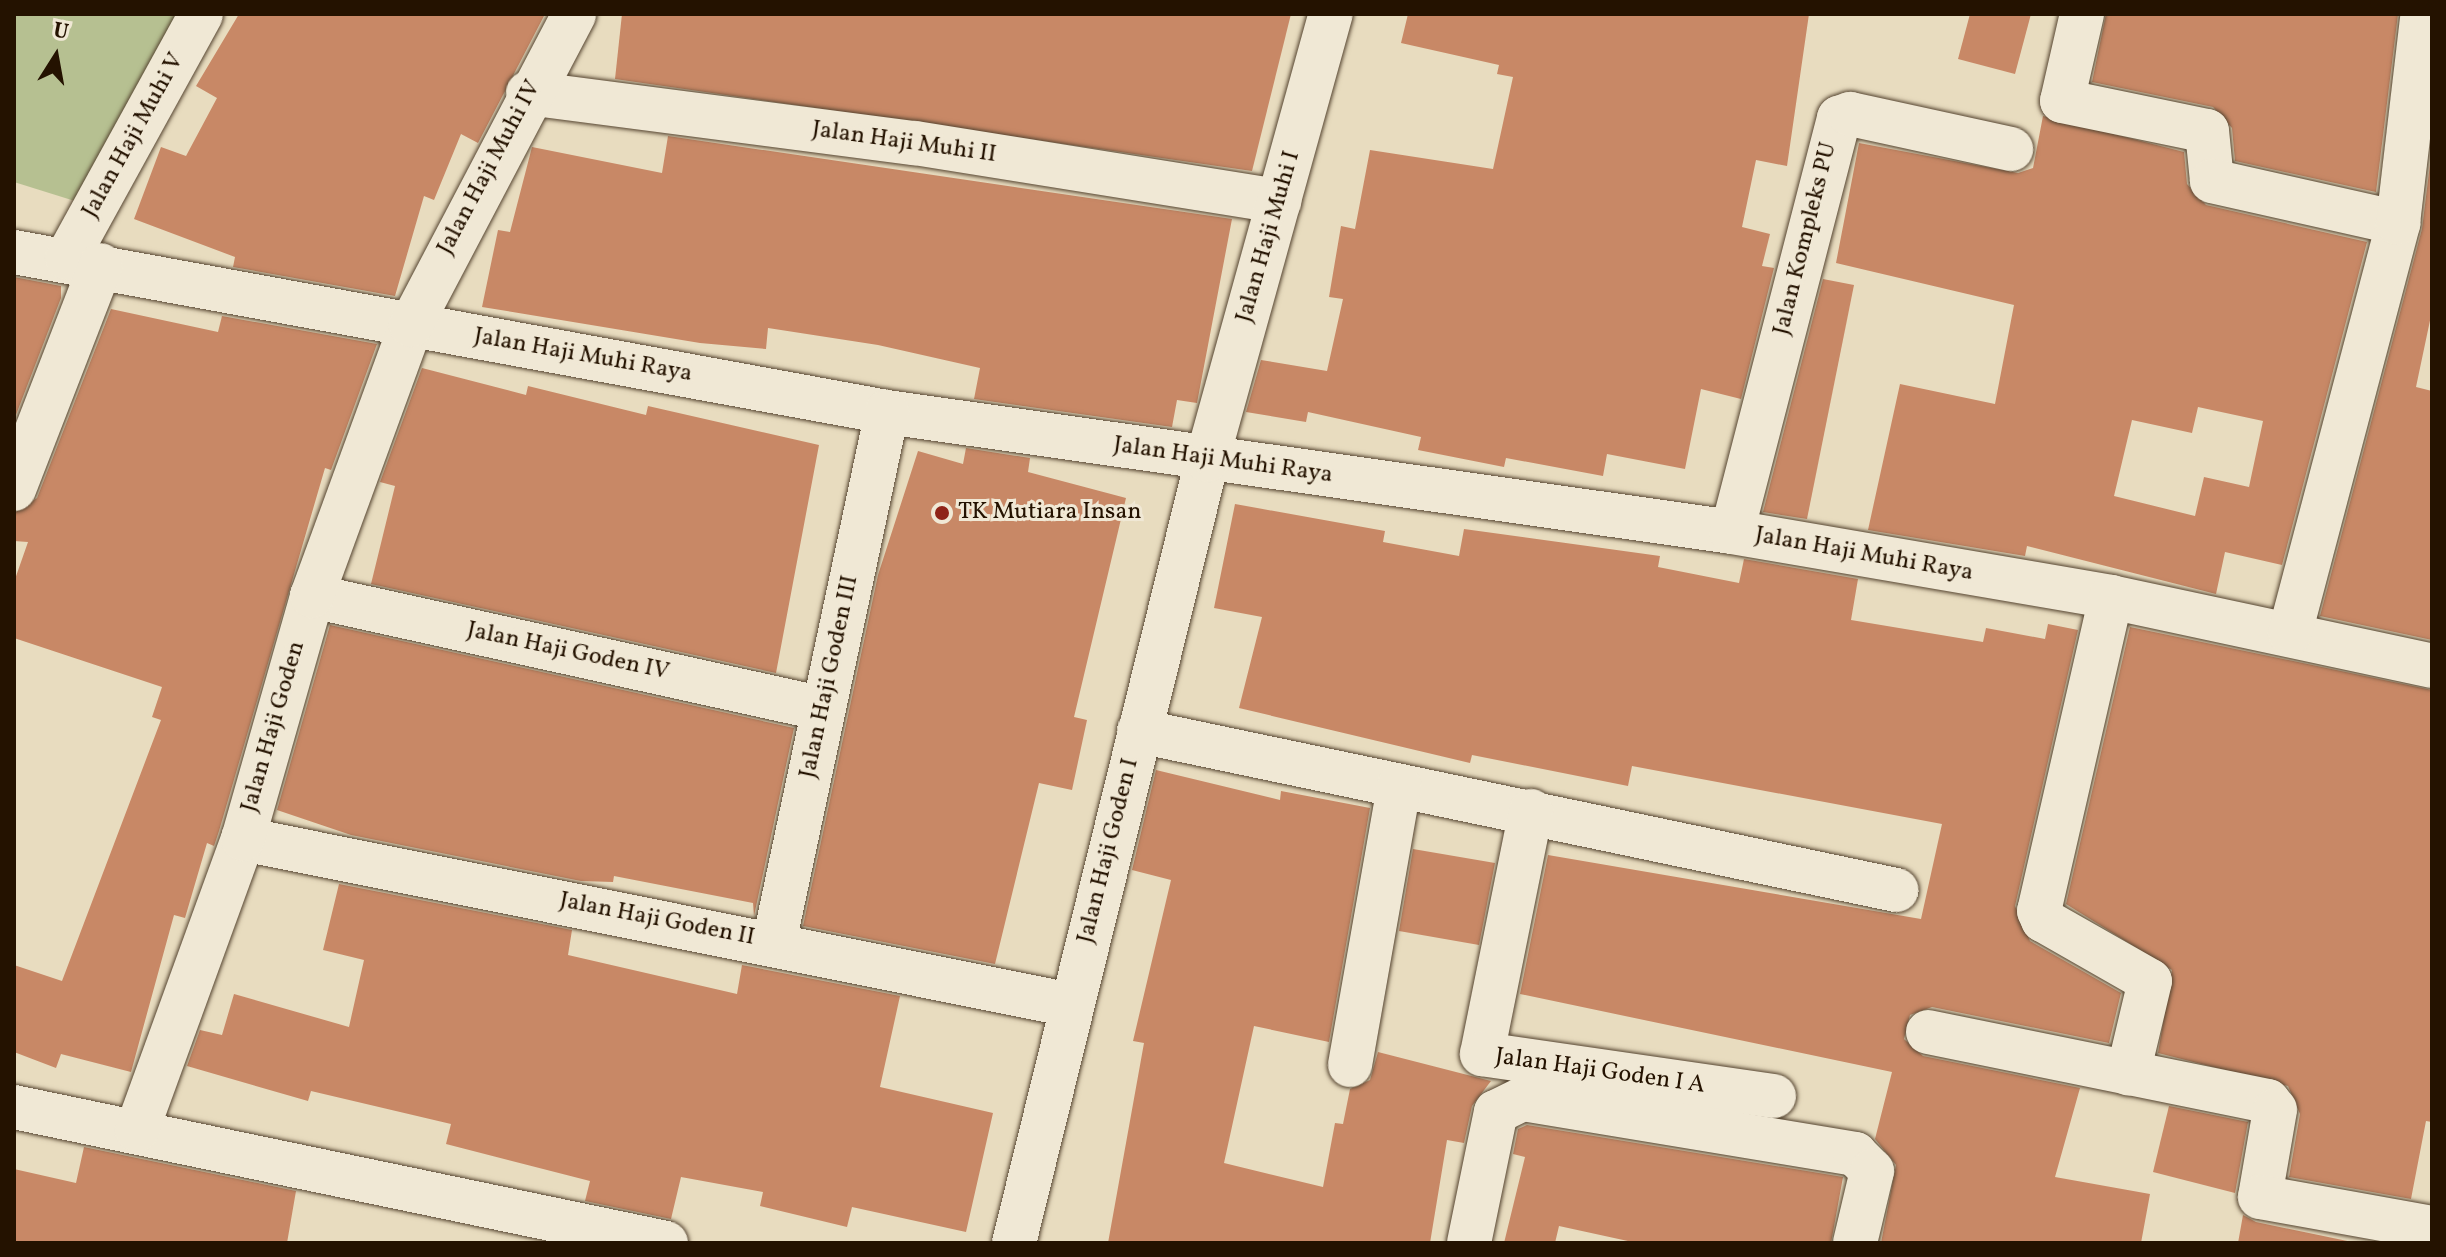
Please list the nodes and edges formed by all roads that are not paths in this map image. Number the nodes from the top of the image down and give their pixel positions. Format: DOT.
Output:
graph roads {
  1 [pos="201,14"];
  2 [pos="574,14"];
  3 [pos="1331,14"];
  4 [pos="2082,14"];
  5 [pos="2422,18"];
  6 [pos="528,93"];
  7 [pos="2422,106"];
  8 [pos="2011,149"];
  9 [pos="1279,201"];
  10 [pos="2398,223"];
  11 [pos="14,252"];
  12 [pos="84,262"];
  13 [pos="411,325"];
  14 [pos="887,412"];
  15 [pos="1207,460"];
  16 [pos="14,489"];
  17 [pos="1732,532"];
  18 [pos="312,596"];
  19 [pos="2111,597"];
  20 [pos="2290,633"];
  21 [pos="2432,666"];
  22 [pos="824,709"];
  23 [pos="1139,731"];
  24 [pos="1399,786"];
  25 [pos="1531,811"];
  26 [pos="243,839"];
  27 [pos="1896,890"];
  28 [pos="774,943"];
  29 [pos="1071,1005"];
  30 [pos="1928,1032"];
  31 [pos="1350,1065"];
  32 [pos="2128,1073"];
  33 [pos="1774,1096"];
  34 [pos="14,1107"];
  35 [pos="137,1130"];
  36 [pos="2432,1228"];
  37 [pos="563,1233"];
  38 [pos="666,1243"];
  39 [pos="1014,1243"];
  40 [pos="1469,1243"];
  41 [pos="1855,1243"];
  1 -- 12 [label="street, Jalan Haji Muhi V"];
  2 -- 6 [label="street, Jalan Haji Muhi IV"];
  3 -- 9 [label="street, Jalan Haji Muhi I"];
  4 -- 10 [label="street"];
  5 -- 7 [label="street"];
  6 -- 9 [label="street, Jalan Haji Muhi II"];
  6 -- 13 [label="street, Jalan Haji Muhi IV"];
  7 -- 10 [label="street"];
  8 -- 17 [label="street, Jalan Kompleks PU"];
  9 -- 15 [label="street, Jalan Haji Muhi I"];
  10 -- 20 [label="street"];
  11 -- 12 [label="street, Jalan Haji Muhi Raya"];
  12 -- 13 [label="street, Jalan Haji Muhi Raya"];
  12 -- 16 [label="street, Jalan Haji Muhi V"];
  13 -- 14 [label="street, Jalan Haji Muhi Raya"];
  13 -- 18 [label="street, Jalan Haji Goden"];
  14 -- 15 [label="street, Jalan Haji Muhi Raya"];
  14 -- 22 [label="street, Jalan Haji Goden III"];
  15 -- 17 [label="street, Jalan Haji Muhi Raya"];
  15 -- 23 [label="street, Jalan Haji Goden I"];
  17 -- 19 [label="street, Jalan Haji Muhi Raya"];
  18 -- 22 [label="street, Jalan Haji Goden IV"];
  18 -- 26 [label="street, Jalan Haji Goden"];
  19 -- 20 [label="street, Jalan Haji Muhi Raya"];
  19 -- 32 [label="street"];
  20 -- 21 [label="street, Jalan Haji Muhi Raya"];
  22 -- 28 [label="street, Jalan Haji Goden III"];
  23 -- 24 [label="street"];
  23 -- 29 [label="street, Jalan Haji Goden I"];
  24 -- 25 [label="street"];
  24 -- 31 [label="street"];
  25 -- 27 [label="street"];
  25 -- 33 [label="street, Jalan Haji Goden I A"];
  26 -- 28 [label="street, Jalan Haji Goden II"];
  26 -- 35 [label="street, Jalan Haji Goden"];
  28 -- 29 [label="street, Jalan Haji Goden II"];
  29 -- 39 [label="street, Jalan Haji Goden I"];
  30 -- 32 [label="street"];
  32 -- 36 [label="street"];
  34 -- 35 [label="street"];
  35 -- 37 [label="street"];
  37 -- 38 [label="street"];
  40 -- 41 [label="street"];
}
